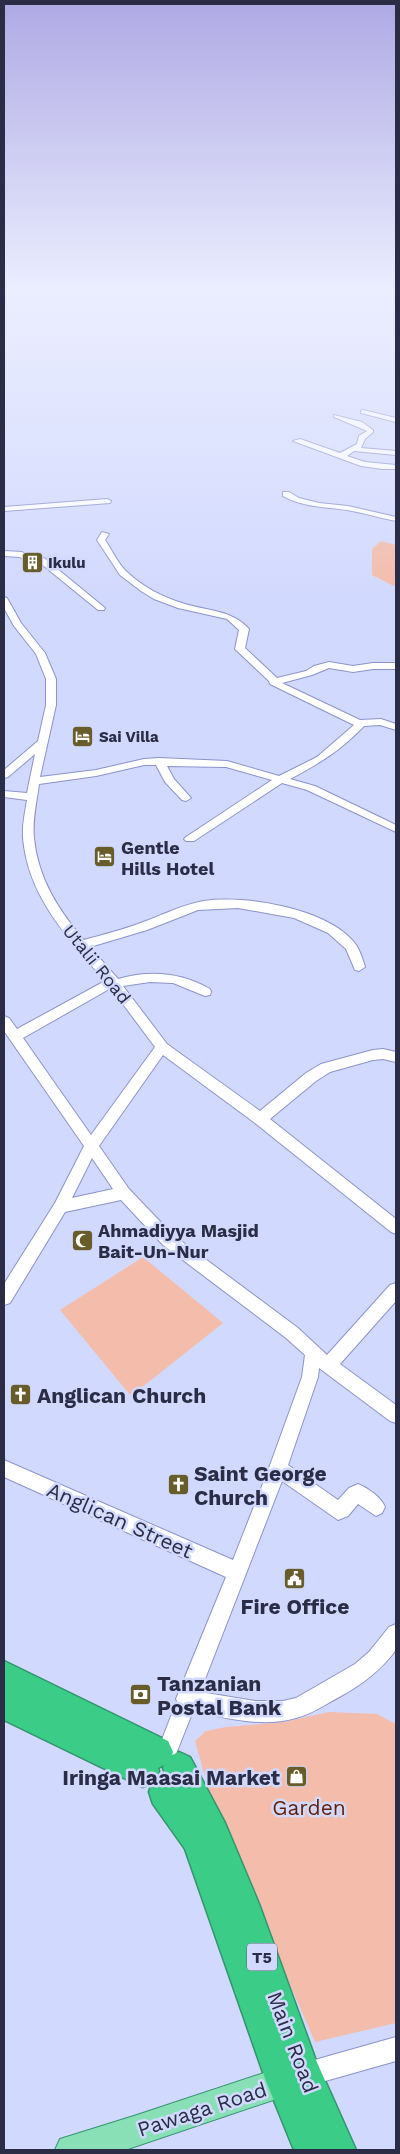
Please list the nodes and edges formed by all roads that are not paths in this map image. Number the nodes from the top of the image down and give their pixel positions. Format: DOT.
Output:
graph roads {
  1 [pos="363,412"];
  2 [pos="336,416"];
  3 [pos="396,420"];
  4 [pos="297,441"];
  5 [pos="351,449"];
  6 [pos="396,453"];
  7 [pos="341,456"];
  8 [pos="396,466"];
  9 [pos="286,494"];
  10 [pos="107,501"];
  11 [pos="4,509"];
  12 [pos="396,519"];
  13 [pos="105,534"];
  14 [pos="4,554"];
  15 [pos="4,600"];
  16 [pos="101,608"];
  17 [pos="396,666"];
  18 [pos="273,682"];
  19 [pos="360,724"];
  20 [pos="396,727"];
  21 [pos="44,741"];
  22 [pos="159,761"];
  23 [pos="4,775"];
  24 [pos="283,778"];
  25 [pos="34,781"];
  26 [pos="4,794"];
  27 [pos="31,797"];
  28 [pos="186,798"];
  29 [pos="396,829"];
  30 [pos="190,839"];
  31 [pos="81,945"];
  32 [pos="359,967"];
  33 [pos="114,983"];
  34 [pos="205,992"];
  35 [pos="4,1021"];
  36 [pos="15,1036"];
  37 [pos="162,1046"];
  38 [pos="396,1057"];
  39 [pos="260,1119"];
  40 [pos="91,1146"];
  41 [pos="124,1193"];
  42 [pos="60,1208"];
  43 [pos="396,1228"];
  44 [pos="396,1290"];
  45 [pos="4,1298"];
  46 [pos="313,1354"];
  47 [pos="328,1364"];
  48 [pos="396,1415"];
  49 [pos="4,1468"];
  50 [pos="278,1468"];
  51 [pos="376,1507"];
  52 [pos="237,1572"];
  53 [pos="396,1634"];
  54 [pos="4,1676"];
  55 [pos="186,1699"];
  56 [pos="4,1704"];
  57 [pos="162,1767"];
  58 [pos="396,2049"];
  59 [pos="294,2078"];
  60 [pos="71,2150"];
  61 [pos="313,2150"];
  62 [pos="337,2150"];
  1 -- 3 [label="street"];
  2 -- 5 [label="street"];
  4 -- 7 [label="street"];
  5 -- 6 [label="street"];
  5 -- 7 [label="street"];
  7 -- 8 [label="street"];
  9 -- 12 [label="street"];
  10 -- 11 [label="street"];
  13 -- 18 [label="street"];
  14 -- 16 [label="street"];
  15 -- 21 [label="street, Utalii Road"];
  17 -- 18 [label="street"];
  18 -- 19 [label="street"];
  19 -- 20 [label="street"];
  19 -- 24 [label="street"];
  21 -- 23 [label="street"];
  21 -- 25 [label="street, Utalii Road"];
  22 -- 24 [label="street"];
  22 -- 25 [label="street"];
  22 -- 28 [label="street"];
  24 -- 29 [label="street"];
  24 -- 30 [label="street"];
  25 -- 27 [label="street, Utalii Road"];
  26 -- 27 [label="street"];
  27 -- 31 [label="street, Utalii Road"];
  31 -- 32 [label="street"];
  31 -- 33 [label="street, Utalii Road"];
  33 -- 34 [label="street"];
  33 -- 36 [label="street"];
  33 -- 37 [label="street, Utalii Road"];
  35 -- 36 [label="street"];
  36 -- 40 [label="street"];
  37 -- 39 [label="street, Utalii Road"];
  37 -- 40 [label="street"];
  38 -- 39 [label="street"];
  39 -- 43 [label="street, Utalii Road"];
  40 -- 41 [label="street"];
  40 -- 42 [label="street"];
  41 -- 42 [label="street"];
  41 -- 46 [label="street"];
  42 -- 45 [label="street"];
  44 -- 47 [label="street"];
  46 -- 47 [label="street"];
  46 -- 50 [label="street"];
  47 -- 48 [label="street"];
  49 -- 52 [label="street, Anglican Street"];
  50 -- 51 [label="street"];
  50 -- 52 [label="street"];
  52 -- 55 [label="street"];
  53 -- 55 [label="street"];
  54 -- 57 [label="highway, T5"];
  55 -- 57 [label="street"];
  56 -- 57 [label="highway, T5"];
  57 -- 59 [label="highway, T5"];
  58 -- 59 [label="street"];
  59 -- 60 [label="main road, Pawaga Road"];
  59 -- 61 [label="highway, T5"];
  59 -- 62 [label="highway, Main Road / T5"];
}
